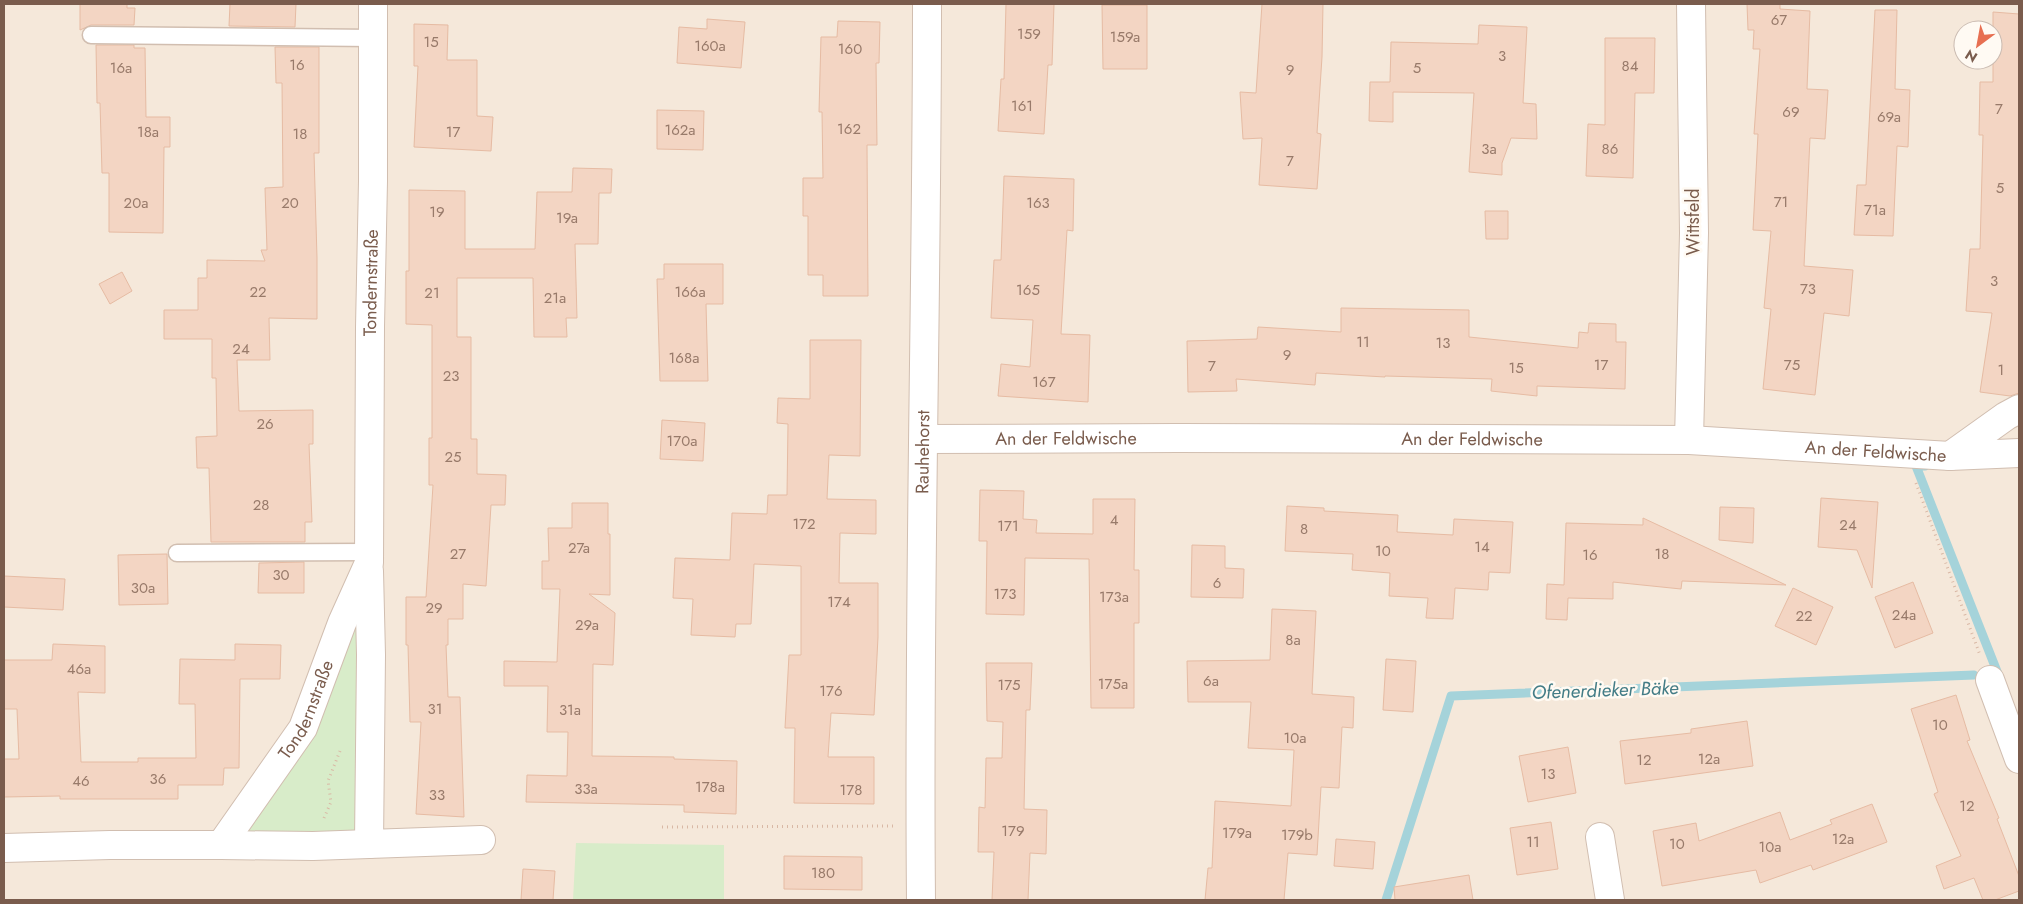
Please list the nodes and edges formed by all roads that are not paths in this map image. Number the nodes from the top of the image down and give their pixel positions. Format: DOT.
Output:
graph roads {
  1 [pos="373,4"];
  2 [pos="927,4"];
  3 [pos="1692,4"];
  4 [pos="91,35"];
  5 [pos="373,38"];
  6 [pos="2019,410"];
  7 [pos="924,439"];
  8 [pos="1689,440"];
  9 [pos="2019,453"];
  10 [pos="1950,456"];
  11 [pos="177,553"];
  12 [pos="369,558"];
  13 [pos="1990,680"];
  14 [pos="2019,759"];
  15 [pos="1600,837"];
  16 [pos="481,840"];
  17 [pos="369,844"];
  18 [pos="221,845"];
  19 [pos="4,848"];
  20 [pos="921,900"];
  21 [pos="1610,900"];
  1 -- 5 [label="street, Tondernstraße"];
  2 -- 7 [label="street, Rauhehorst"];
  3 -- 8 [label="street, Wittsfeld"];
  4 -- 5 [label="lane"];
  5 -- 12 [label="street, Tondernstraße"];
  6 -- 10 [label="street"];
  7 -- 8 [label="street, An der Feldwische"];
  7 -- 20 [label="street, Rauhehorst"];
  8 -- 10 [label="street, An der Feldwische"];
  9 -- 10 [label="street, An der Feldwische"];
  11 -- 12 [label="lane"];
  12 -- 17 [label="street, Tondernstraße"];
  12 -- 18 [label="street, Tondernstraße"];
  13 -- 14 [label="street"];
  15 -- 21 [label="street"];
  16 -- 17 [label="street"];
  17 -- 18 [label="street"];
  18 -- 19 [label="street"];
}
